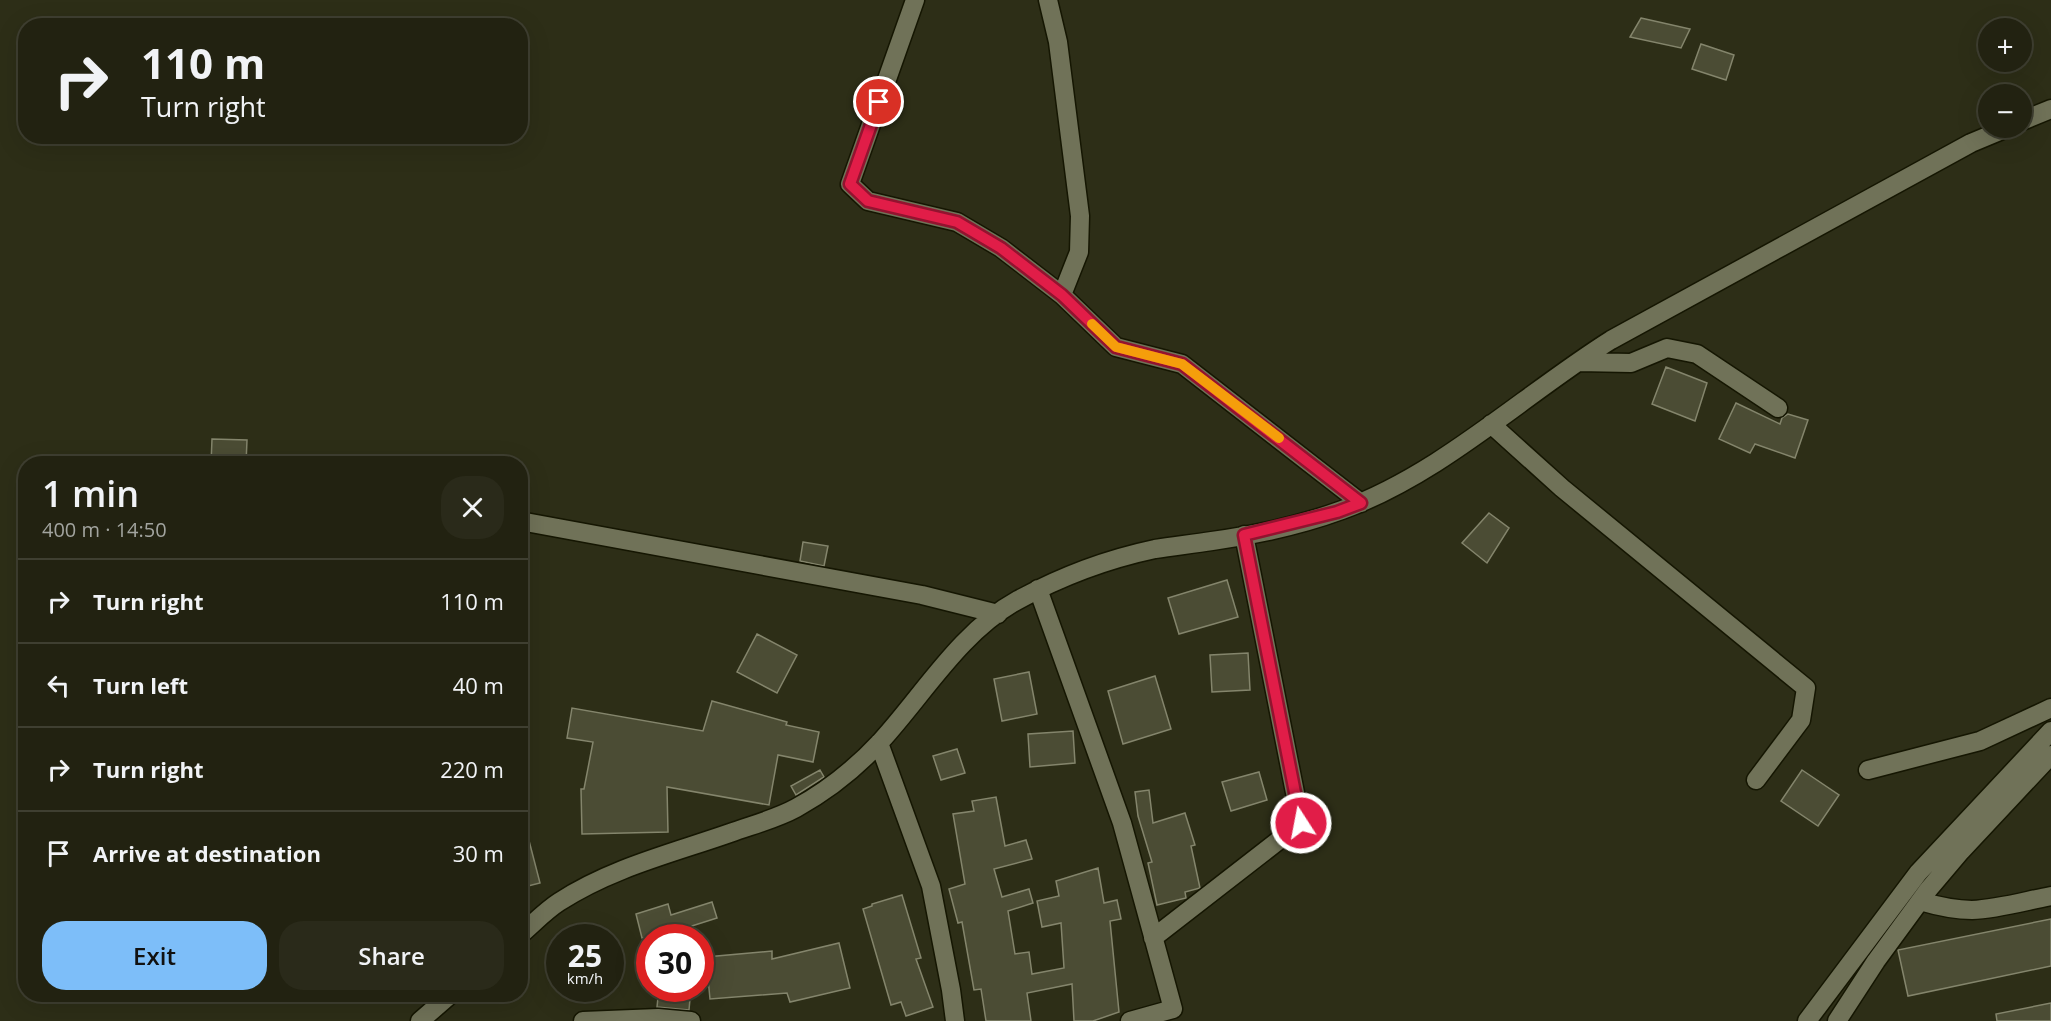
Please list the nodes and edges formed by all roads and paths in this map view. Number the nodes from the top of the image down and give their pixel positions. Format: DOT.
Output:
graph roads {
  1 [pos="915,0"];
  2 [pos="1048,0"];
  3 [pos="2051,109"];
  4 [pos="2032,117"];
  5 [pos="1983,138"];
  6 [pos="1062,295"];
  7 [pos="1577,362"];
  8 [pos="1778,408"];
  9 [pos="1491,424"];
  10 [pos="1361,503"];
  11 [pos="528,522"];
  12 [pos="1244,535"];
  13 [pos="1038,589"];
  14 [pos="998,614"];
  15 [pos="2051,708"];
  16 [pos="2051,731"];
  17 [pos="879,743"];
  18 [pos="2051,756"];
  19 [pos="1868,770"];
  20 [pos="1756,780"];
  21 [pos="2051,896"];
  22 [pos="1920,902"];
  23 [pos="528,928"];
  24 [pos="1153,938"];
  25 [pos="442,1002"];
  26 [pos="420,1021"];
  27 [pos="583,1021"];
  28 [pos="691,1021"];
  29 [pos="955,1021"];
  30 [pos="1130,1021"];
  31 [pos="1807,1021"];
  32 [pos="1838,1021"];
  1 -- 6 [label="street"];
  2 -- 6 [label="street"];
  3 -- 4 [label="street"];
  5 -- 7 [label="street"];
  6 -- 10 [label="street"];
  7 -- 8 [label="street"];
  7 -- 9 [label="street"];
  9 -- 10 [label="street"];
  9 -- 20 [label="street"];
  10 -- 12 [label="street"];
  11 -- 14 [label="street"];
  12 -- 13 [label="street"];
  12 -- 24 [label="street"];
  13 -- 14 [label="street"];
  13 -- 24 [label="street"];
  14 -- 17 [label="street"];
  15 -- 19 [label="street"];
  16 -- 31 [label="street"];
  17 -- 23 [label="street"];
  17 -- 29 [label="street"];
  18 -- 22 [label="street"];
  21 -- 22 [label="street"];
  22 -- 32 [label="street"];
  24 -- 30 [label="street"];
  25 -- 26 [label="street"];
  27 -- 28 [label="street"];
}
